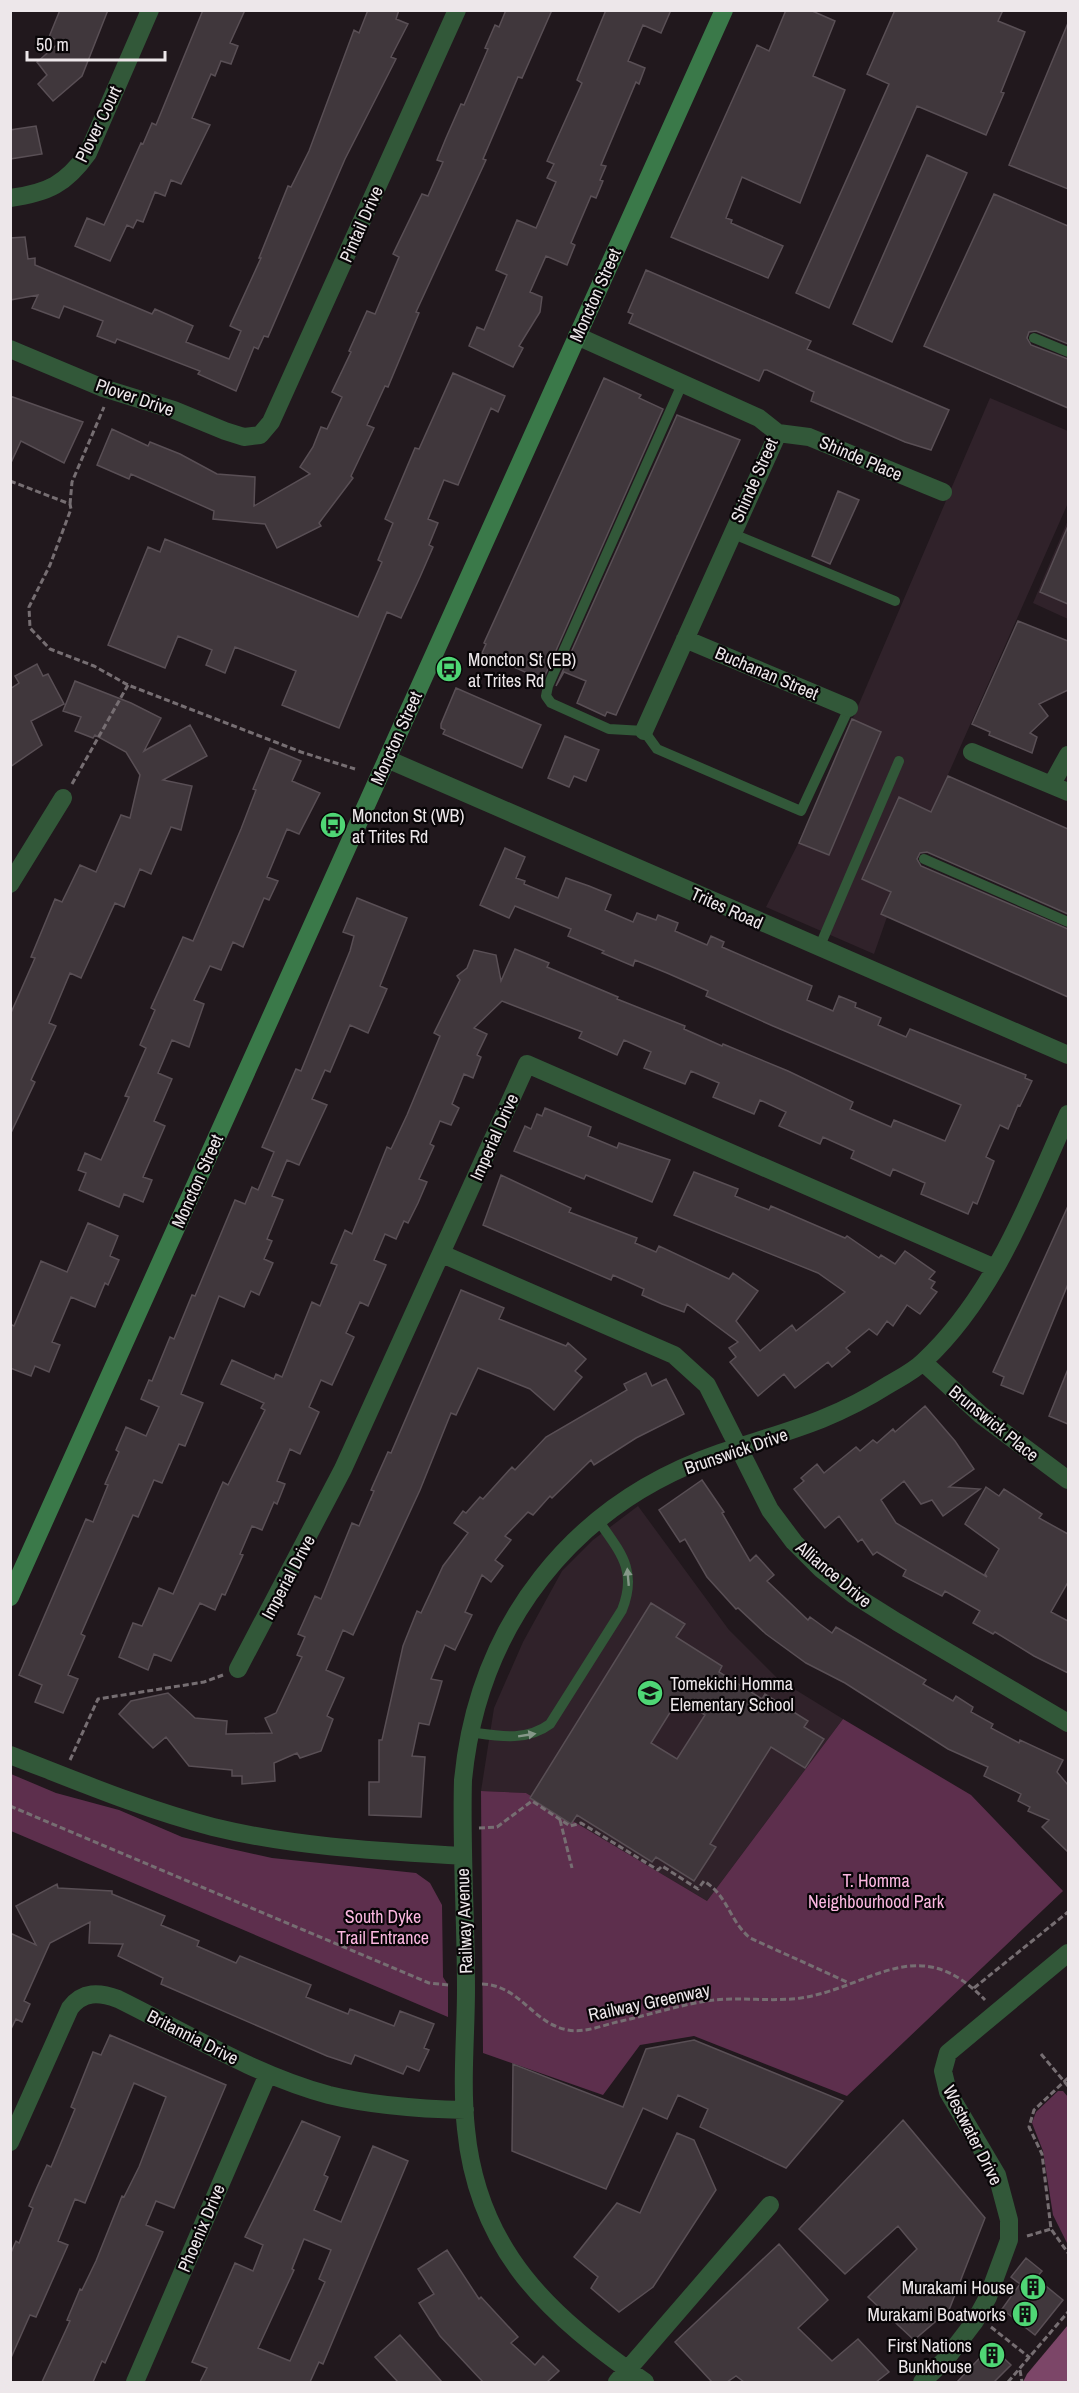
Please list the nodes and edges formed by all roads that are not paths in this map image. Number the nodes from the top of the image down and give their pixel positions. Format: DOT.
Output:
graph roads {
  1 [pos="150,10"];
  2 [pos="457,10"];
  3 [pos="724,10"];
  4 [pos="10,198"];
  5 [pos="577,336"];
  6 [pos="1034,338"];
  7 [pos="10,349"];
  8 [pos="1068,352"];
  9 [pos="683,382"];
  10 [pos="778,433"];
  11 [pos="260,435"];
  12 [pos="943,492"];
  13 [pos="731,533"];
  14 [pos="895,601"];
  15 [pos="685,639"];
  16 [pos="849,708"];
  17 [pos="644,731"];
  18 [pos="972,752"];
  19 [pos="1068,755"];
  20 [pos="387,759"];
  21 [pos="899,761"];
  22 [pos="1060,788"];
  23 [pos="63,798"];
  24 [pos="924,859"];
  25 [pos="11,883"];
  26 [pos="1068,922"];
  27 [pos="819,948"];
  28 [pos="1068,1055"];
  29 [pos="1068,1114"];
  30 [pos="442,1254"];
  31 [pos="995,1268"];
  32 [pos="924,1362"];
  33 [pos="739,1448"];
  34 [pos="1068,1480"];
  35 [pos="598,1520"];
  36 [pos="10,1597"];
  37 [pos="238,1669"];
  38 [pos="1068,1723"];
  39 [pos="469,1731"];
  40 [pos="10,1755"];
  41 [pos="463,1856"];
  42 [pos="1068,1953"];
  43 [pos="268,2074"];
  44 [pos="465,2110"];
  45 [pos="10,2142"];
  46 [pos="770,2205"];
  47 [pos="622,2376"];
  48 [pos="135,2382"];
  49 [pos="645,2382"];
  50 [pos="922,2382"];
  1 -- 4 [label="street, Plover Court"];
  2 -- 11 [label="street, Pintail Drive"];
  3 -- 5 [label="street, Moncton Street"];
  5 -- 9 [label="street, Shinde Street"];
  5 -- 20 [label="street, Moncton Street"];
  6 -- 8 [label="lane"];
  7 -- 11 [label="street, Plover Drive"];
  9 -- 10 [label="street, Shinde Street"];
  9 -- 17 [label="lane"];
  10 -- 12 [label="street, Shinde Place"];
  10 -- 13 [label="street, Shinde Street"];
  13 -- 14 [label="lane"];
  13 -- 15 [label="street, Shinde Street"];
  15 -- 16 [label="street, Buchanan Street"];
  15 -- 17 [label="street, Shinde Street"];
  16 -- 17 [label="lane"];
  18 -- 22 [label="street"];
  19 -- 22 [label="street"];
  20 -- 27 [label="street, Trites Road"];
  20 -- 36 [label="street, Moncton Street"];
  21 -- 27 [label="lane"];
  23 -- 25 [label="street"];
  24 -- 26 [label="lane"];
  27 -- 28 [label="street, Trites Road"];
  29 -- 31 [label="street, Brunswick Drive"];
  30 -- 31 [label="street, Imperial Drive"];
  30 -- 33 [label="street, Alliance Drive"];
  30 -- 37 [label="street, Imperial Drive"];
  31 -- 32 [label="street, Brunswick Drive"];
  32 -- 33 [label="street, Brunswick Drive"];
  32 -- 34 [label="street, Brunswick Place"];
  33 -- 35 [label="street, Brunswick Drive"];
  33 -- 38 [label="street, Alliance Drive"];
  35 -- 39 [label="street, Brunswick Drive"];
  39 -- 35 [label="lane, one-way"];
  39 -- 41 [label="street, Brunswick Drive"];
  40 -- 41 [label="street, Railway Avenue"];
  41 -- 44 [label="street, Railway Avenue"];
  42 -- 50 [label="street, Westwater Drive"];
  43 -- 44 [label="street, Britannia Drive"];
  43 -- 45 [label="street, Britannia Drive"];
  43 -- 48 [label="street, Phoenix Drive"];
  44 -- 47 [label="street, Railway Avenue"];
  46 -- 47 [label="street"];
  47 -- 49 [label="street, Railway Avenue"];
}
